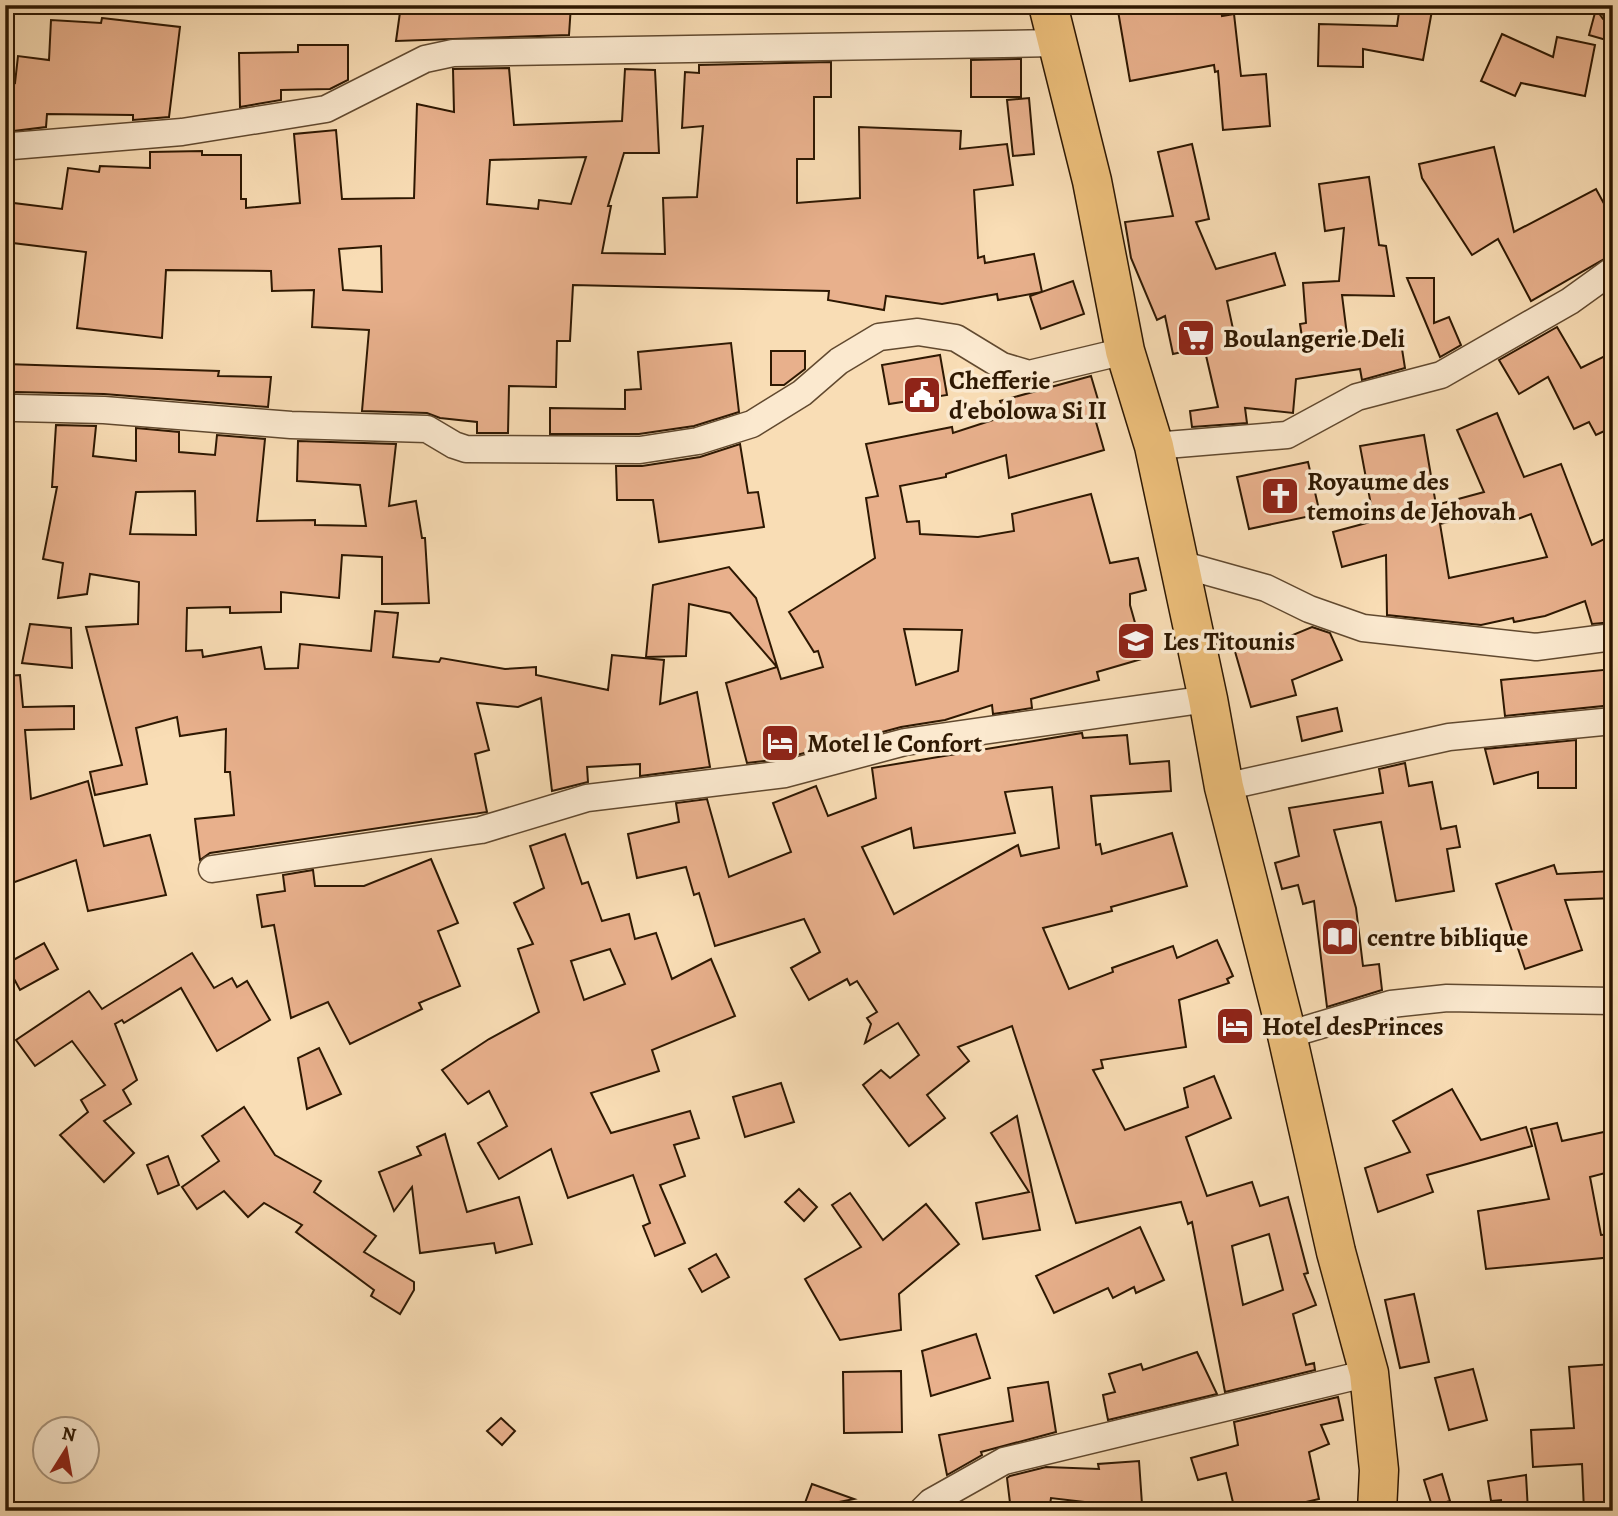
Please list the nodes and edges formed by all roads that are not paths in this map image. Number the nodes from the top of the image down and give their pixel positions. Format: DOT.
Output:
graph roads {
  1 [pos="1048,5"];
  2 [pos="1056,43"];
  3 [pos="12,146"];
  4 [pos="1613,270"];
  5 [pos="1125,351"];
  6 [pos="16,408"];
  7 [pos="1154,446"];
  8 [pos="1180,564"];
  9 [pos="1613,637"];
  10 [pos="1208,699"];
  11 [pos="1613,721"];
  12 [pos="1224,786"];
  13 [pos="212,869"];
  14 [pos="1613,1001"];
  15 [pos="1287,1035"];
  16 [pos="1369,1373"];
  17 [pos="922,1511"];
  18 [pos="1377,1511"];
  1 -- 2 [label="highway"];
  2 -- 3 [label="street"];
  2 -- 5 [label="highway"];
  4 -- 7 [label="street"];
  5 -- 6 [label="street"];
  5 -- 7 [label="highway"];
  7 -- 8 [label="highway"];
  8 -- 9 [label="street"];
  8 -- 10 [label="highway"];
  10 -- 12 [label="highway"];
  10 -- 13 [label="street"];
  11 -- 12 [label="street"];
  12 -- 15 [label="highway"];
  14 -- 15 [label="street"];
  15 -- 16 [label="highway"];
  16 -- 17 [label="street"];
  16 -- 18 [label="highway"];
}
